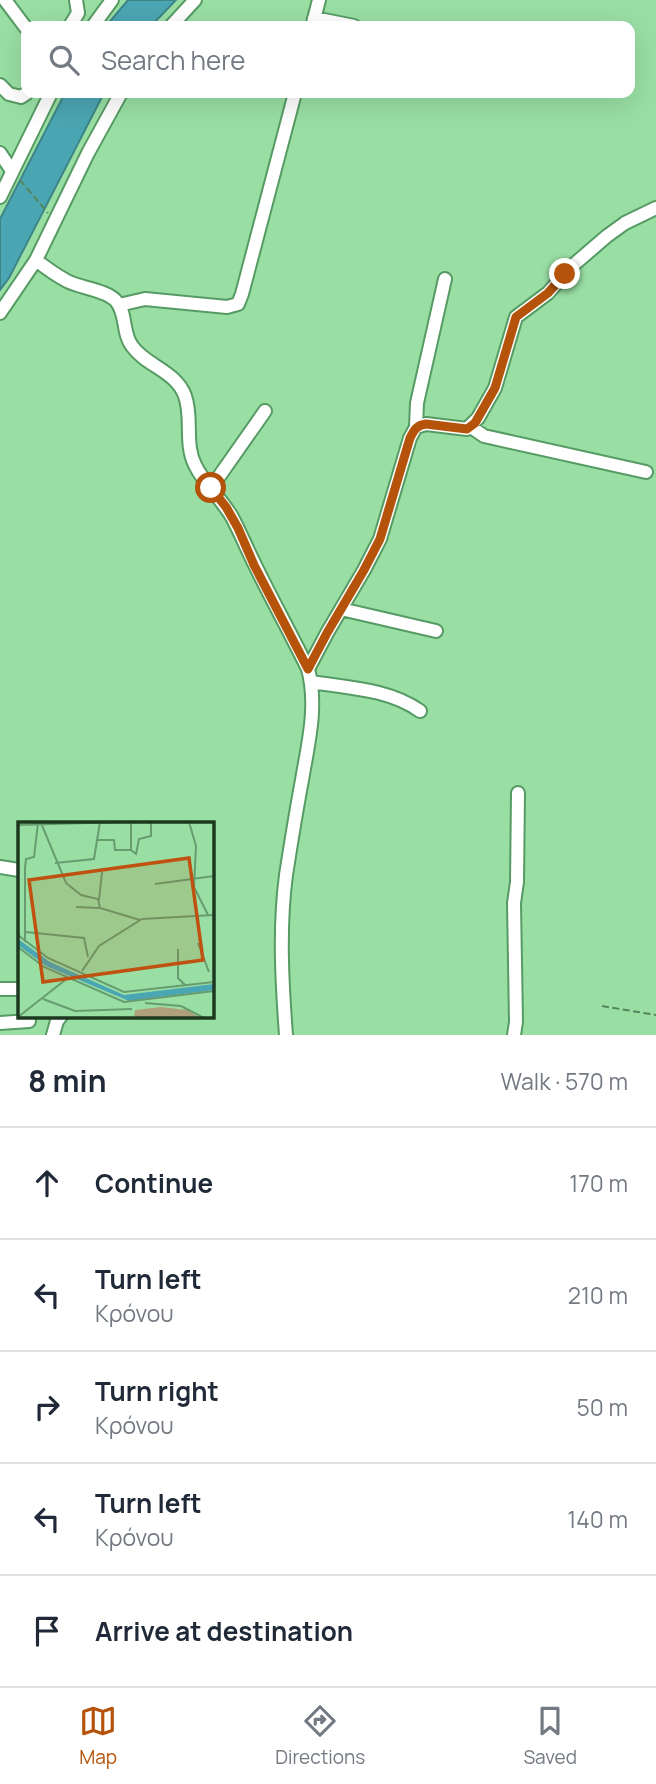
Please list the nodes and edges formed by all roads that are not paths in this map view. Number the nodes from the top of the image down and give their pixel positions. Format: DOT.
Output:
graph roads {
  1 [pos="5,0"];
  2 [pos="76,0"];
  3 [pos="112,0"];
  4 [pos="195,0"];
  5 [pos="319,0"];
  6 [pos="73,21"];
  7 [pos="97,21"];
  8 [pos="176,21"];
  9 [pos="313,21"];
  10 [pos="21,22"];
  11 [pos="0,85"];
  12 [pos="21,97"];
  13 [pos="48,98"];
  14 [pos="118,98"];
  15 [pos="294,98"];
  16 [pos="0,153"];
  17 [pos="12,171"];
  18 [pos="0,197"];
  19 [pos="656,208"];
  20 [pos="36,260"];
  21 [pos="445,279"];
  22 [pos="119,305"];
  23 [pos="0,313"];
  24 [pos="265,411"];
  25 [pos="416,427"];
  26 [pos="471,427"];
  27 [pos="646,472"];
  28 [pos="211,488"];
  29 [pos="341,609"];
  30 [pos="436,631"];
  31 [pos="310,676"];
  32 [pos="420,710"];
  33 [pos="518,793"];
  34 [pos="0,867"];
  35 [pos="18,870"];
  36 [pos="0,989"];
  37 [pos="18,989"];
  38 [pos="59,1018"];
  39 [pos="29,1021"];
  40 [pos="0,1023"];
  41 [pos="53,1035"];
  42 [pos="286,1035"];
  43 [pos="514,1035"];
  1 -- 10 [label="street"];
  2 -- 6 [label="street"];
  3 -- 7 [label="street"];
  4 -- 8 [label="street"];
  5 -- 9 [label="street"];
  11 -- 12 [label="street"];
  13 -- 17 [label="street"];
  14 -- 20 [label="street"];
  15 -- 22 [label="street"];
  16 -- 17 [label="street"];
  17 -- 18 [label="street"];
  19 -- 26 [label="street"];
  20 -- 22 [label="street"];
  20 -- 23 [label="street"];
  21 -- 25 [label="street"];
  22 -- 28 [label="street"];
  24 -- 28 [label="street"];
  25 -- 26 [label="street"];
  25 -- 29 [label="street"];
  26 -- 27 [label="street"];
  28 -- 31 [label="street"];
  29 -- 30 [label="street"];
  29 -- 31 [label="street"];
  31 -- 32 [label="street"];
  31 -- 42 [label="street"];
  33 -- 43 [label="street"];
  34 -- 35 [label="street"];
  36 -- 37 [label="street"];
  38 -- 41 [label="street"];
  39 -- 40 [label="street"];
}
